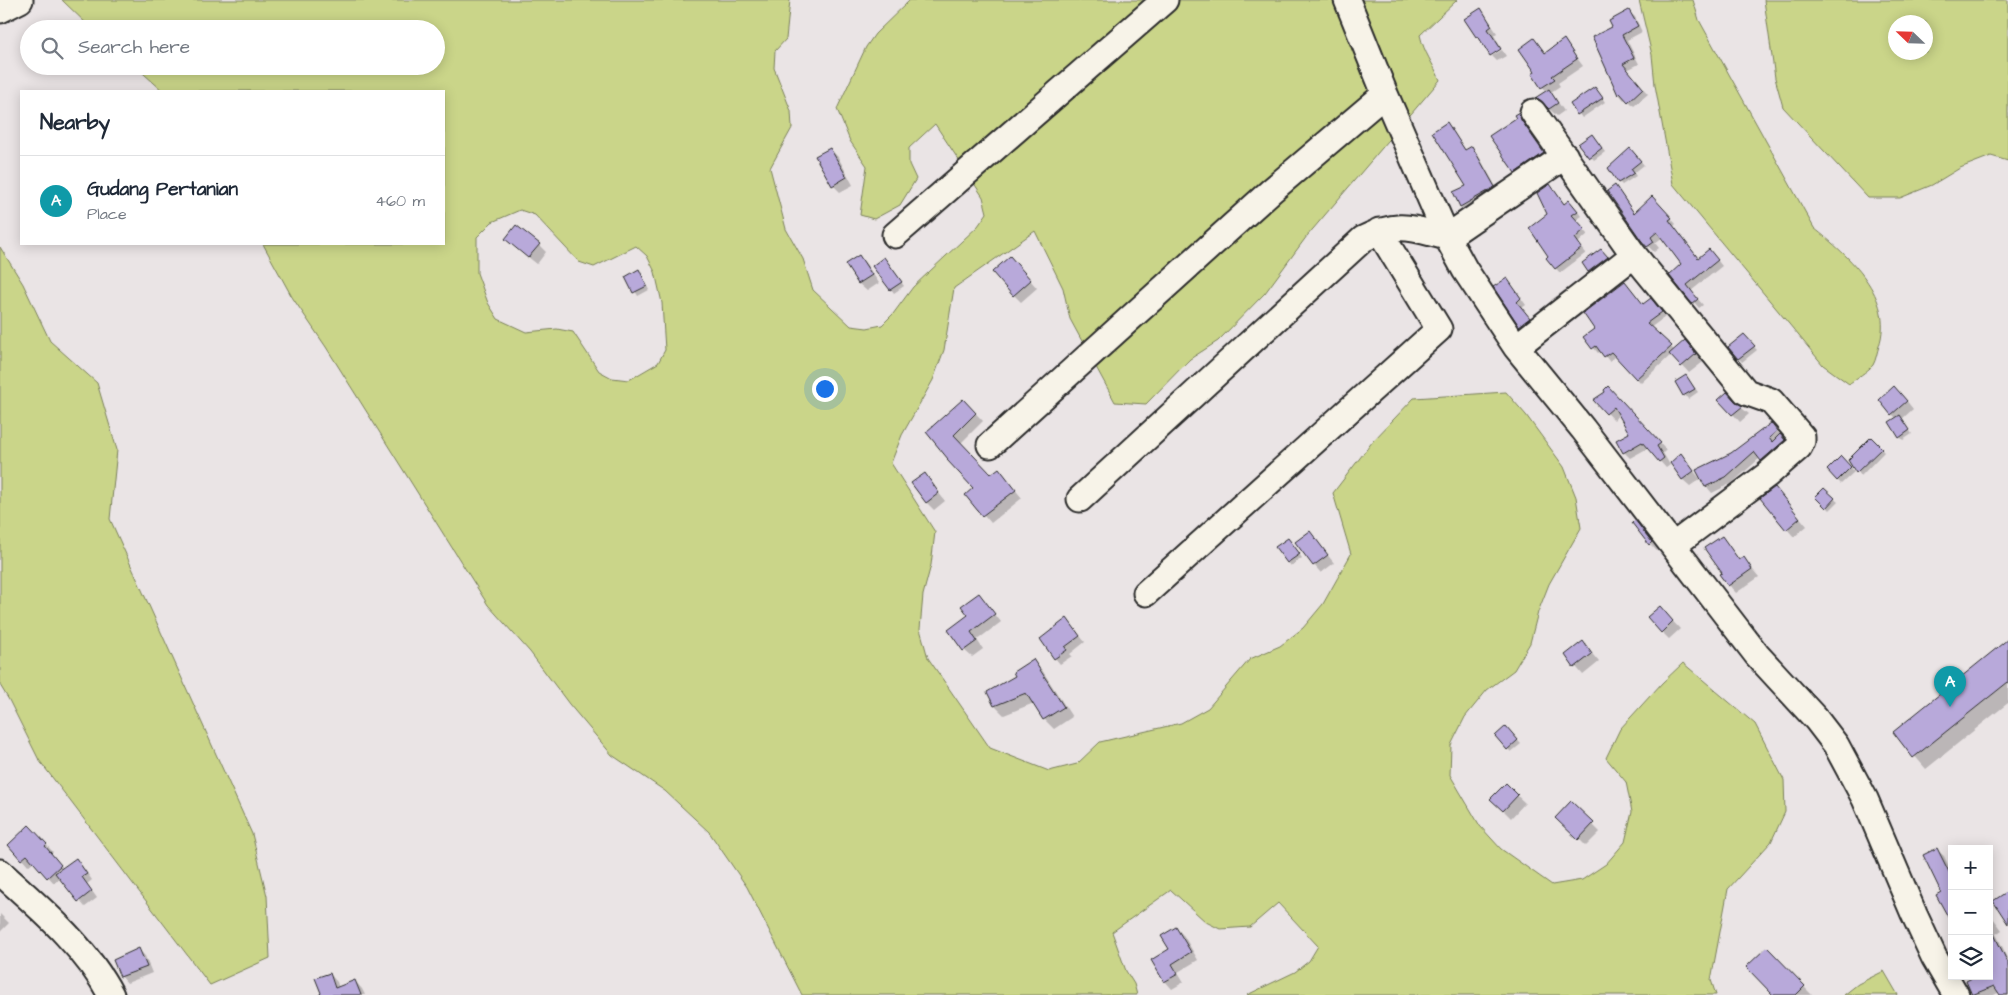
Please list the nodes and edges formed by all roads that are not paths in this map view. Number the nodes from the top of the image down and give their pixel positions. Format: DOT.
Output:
graph roads {
  1 [pos="20,0"];
  2 [pos="1165,0"];
  3 [pos="1347,0"];
  4 [pos="0,10"];
  5 [pos="1385,94"];
  6 [pos="1533,112"];
  7 [pos="1565,156"];
  8 [pos="1379,231"];
  9 [pos="895,235"];
  10 [pos="1447,237"];
  11 [pos="1634,255"];
  12 [pos="1516,347"];
  13 [pos="990,445"];
  14 [pos="1080,499"];
  15 [pos="1674,544"];
  16 [pos="1146,593"];
  17 [pos="0,872"];
  18 [pos="111,995"];
  19 [pos="1956,995"];
  1 -- 4 [label="street"];
  2 -- 9 [label="street"];
  3 -- 5 [label="street"];
  5 -- 10 [label="street"];
  5 -- 13 [label="street"];
  6 -- 7 [label="street"];
  7 -- 10 [label="street"];
  7 -- 11 [label="street"];
  8 -- 10 [label="street"];
  8 -- 14 [label="street"];
  8 -- 16 [label="street"];
  10 -- 12 [label="street"];
  11 -- 12 [label="street"];
  11 -- 15 [label="street"];
  12 -- 15 [label="street"];
  15 -- 19 [label="street"];
  17 -- 18 [label="street"];
}
